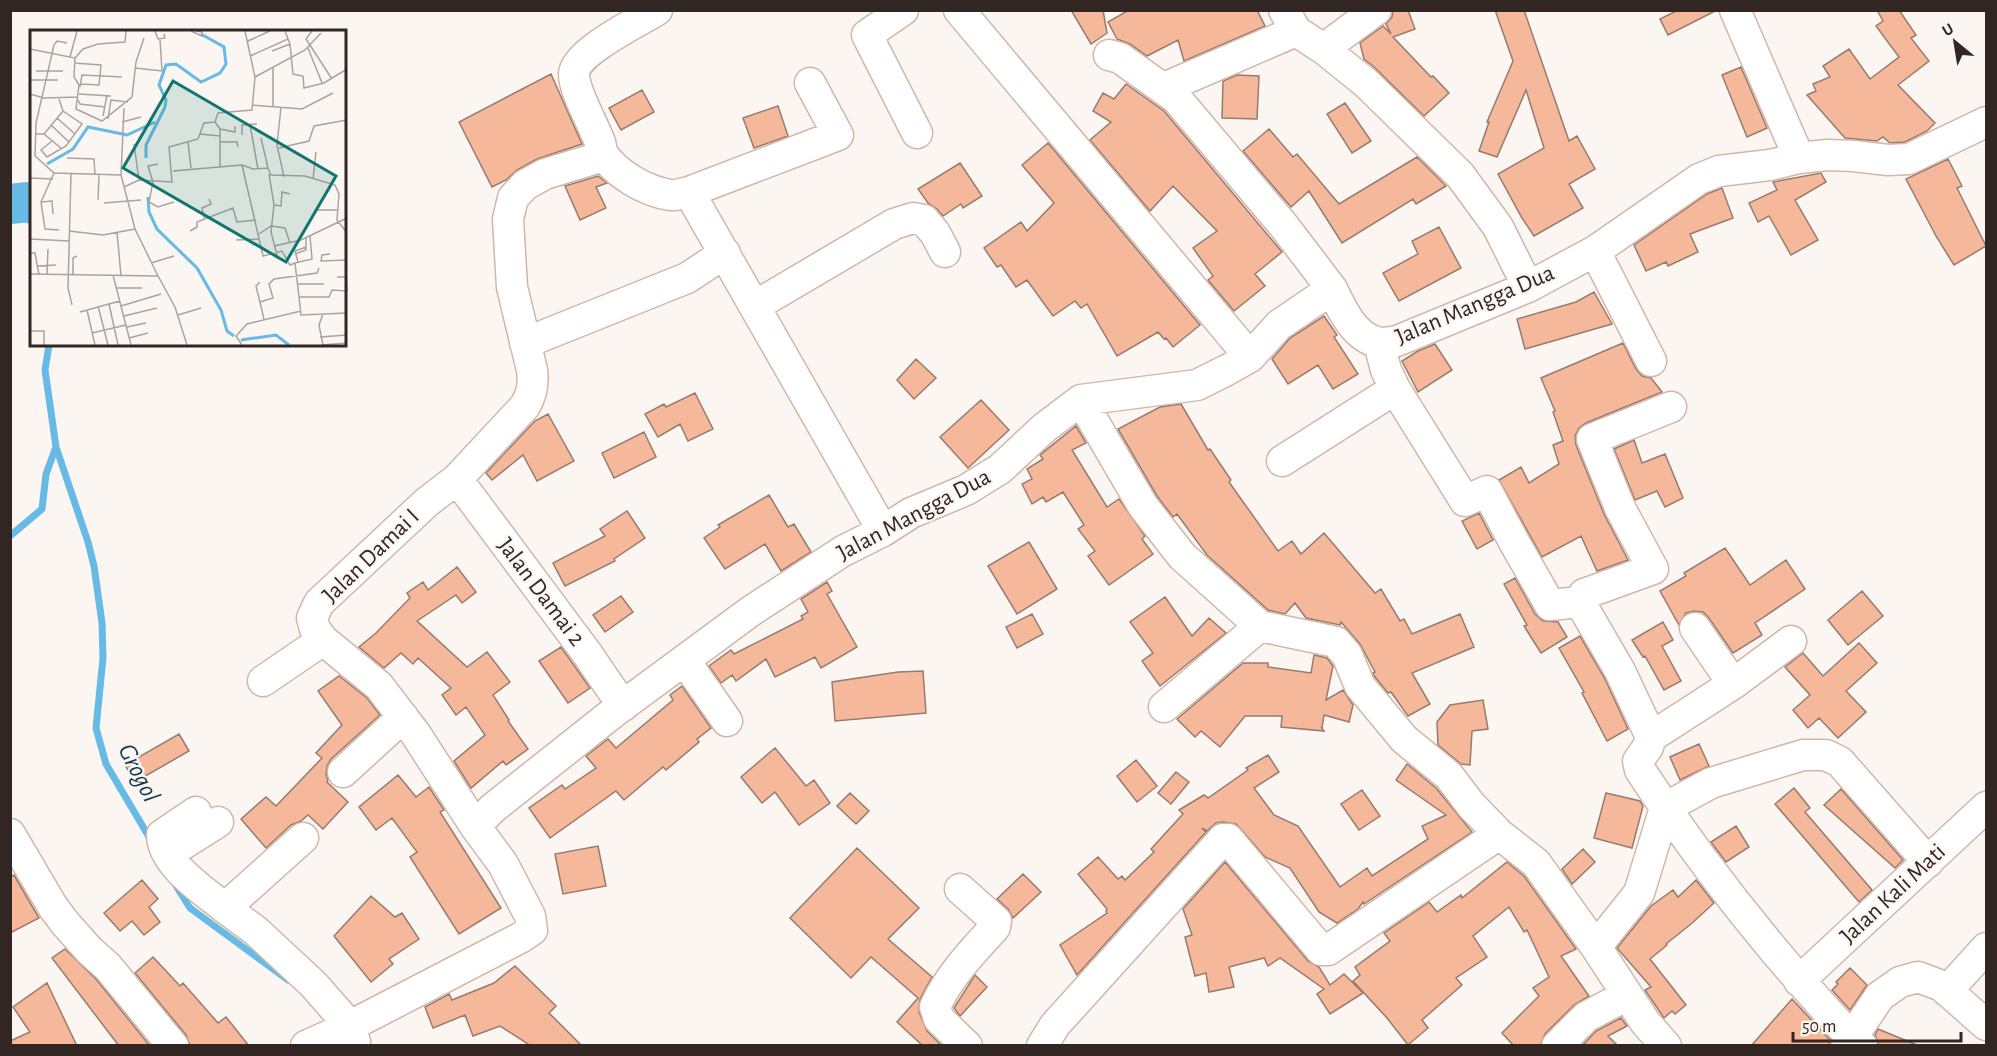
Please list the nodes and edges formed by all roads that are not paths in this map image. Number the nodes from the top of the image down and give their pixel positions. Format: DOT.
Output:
graph roads {
  1 [pos="657,10"];
  2 [pos="903,10"];
  3 [pos="958,10"];
  4 [pos="1376,10"];
  5 [pos="1735,10"];
  6 [pos="1290,21"];
  7 [pos="1325,50"];
  8 [pos="1109,56"];
  9 [pos="810,83"];
  10 [pos="1164,88"];
  11 [pos="1986,122"];
  12 [pos="917,133"];
  13 [pos="602,153"];
  14 [pos="1799,158"];
  15 [pos="689,192"];
  16 [pos="1595,250"];
  17 [pos="945,252"];
  18 [pos="725,253"];
  19 [pos="1528,287"];
  20 [pos="1332,289"];
  21 [pos="756,306"];
  22 [pos="525,343"];
  23 [pos="1379,343"];
  24 [pos="1250,357"];
  25 [pos="1651,361"];
  26 [pos="1395,389"];
  27 [pos="1081,400"];
  28 [pos="1671,407"];
  29 [pos="1282,461"];
  30 [pos="457,479"];
  31 [pos="883,531"];
  32 [pos="1580,602"];
  33 [pos="1260,627"];
  34 [pos="1695,628"];
  35 [pos="323,640"];
  36 [pos="1791,641"];
  37 [pos="685,661"];
  38 [pos="263,681"];
  39 [pos="1733,684"];
  40 [pos="623,706"];
  41 [pos="1164,707"];
  42 [pos="727,721"];
  43 [pos="409,725"];
  44 [pos="1651,737"];
  45 [pos="343,772"];
  46 [pos="1986,807"];
  47 [pos="1665,808"];
  48 [pos="207,817"];
  49 [pos="475,826"];
  50 [pos="10,834"];
  51 [pos="1499,834"];
  52 [pos="303,838"];
  53 [pos="1928,862"];
  54 [pos="960,889"];
  55 [pos="225,908"];
  56 [pos="1596,946"];
  57 [pos="1986,948"];
  58 [pos="1799,981"];
  59 [pos="1947,991"];
  60 [pos="1627,995"];
  61 [pos="1986,1025"];
  62 [pos="334,1037"];
  63 [pos="1853,1043"];
  64 [pos="173,1046"];
  65 [pos="967,1046"];
  66 [pos="1042,1046"];
  67 [pos="1557,1046"];
  68 [pos="1666,1046"];
  1 -- 13 [label="street"];
  2 -- 12 [label="street"];
  3 -- 24 [label="street"];
  4 -- 7 [label="street"];
  5 -- 14 [label="street"];
  6 -- 7 [label="street"];
  6 -- 10 [label="street"];
  7 -- 19 [label="street"];
  8 -- 10 [label="street"];
  9 -- 15 [label="street"];
  10 -- 20 [label="street"];
  11 -- 14 [label="street, Jalan Mangga Dua"];
  13 -- 15 [label="street"];
  13 -- 22 [label="street"];
  14 -- 16 [label="street, Jalan Mangga Dua"];
  15 -- 18 [label="street"];
  16 -- 19 [label="street, Jalan Mangga Dua"];
  16 -- 25 [label="street"];
  17 -- 21 [label="street"];
  18 -- 21 [label="street"];
  18 -- 22 [label="street"];
  19 -- 23 [label="street, Jalan Mangga Dua"];
  20 -- 23 [label="street, Jalan Mangga Dua"];
  20 -- 24 [label="street, Jalan Mangga Dua"];
  21 -- 31 [label="street"];
  22 -- 30 [label="street"];
  23 -- 26 [label="street"];
  24 -- 27 [label="street, Jalan Mangga Dua"];
  26 -- 29 [label="street"];
  26 -- 32 [label="street"];
  27 -- 31 [label="street, Jalan Mangga Dua"];
  27 -- 33 [label="street"];
  28 -- 32 [label="street"];
  30 -- 35 [label="street, Jalan Damai I"];
  30 -- 40 [label="street, Jalan Damai 2"];
  31 -- 37 [label="street, Jalan Mangga Dua"];
  32 -- 44 [label="street"];
  33 -- 41 [label="street"];
  33 -- 51 [label="street"];
  34 -- 39 [label="street"];
  35 -- 38 [label="street"];
  35 -- 43 [label="street, Jalan Damai I"];
  36 -- 39 [label="street"];
  37 -- 40 [label="street, Jalan Mangga Dua"];
  37 -- 42 [label="street"];
  39 -- 44 [label="street"];
  40 -- 49 [label="street, Jalan Mangga Dua"];
  43 -- 45 [label="street"];
  43 -- 49 [label="street, Jalan Damai I"];
  44 -- 47 [label="street"];
  46 -- 53 [label="street, Jalan Kali Mati"];
  47 -- 53 [label="street"];
  47 -- 56 [label="street"];
  47 -- 58 [label="street"];
  48 -- 55 [label="street"];
  49 -- 62 [label="street, Jalan Damai I"];
  50 -- 64 [label="street"];
  51 -- 56 [label="street"];
  51 -- 66 [label="street"];
  52 -- 55 [label="street"];
  53 -- 58 [label="street, Jalan Kali Mati"];
  54 -- 65 [label="street"];
  55 -- 62 [label="street"];
  56 -- 60 [label="street"];
  57 -- 59 [label="street"];
  58 -- 63 [label="street"];
  59 -- 61 [label="street"];
  59 -- 63 [label="street"];
  60 -- 67 [label="street"];
  60 -- 68 [label="street"];
}
